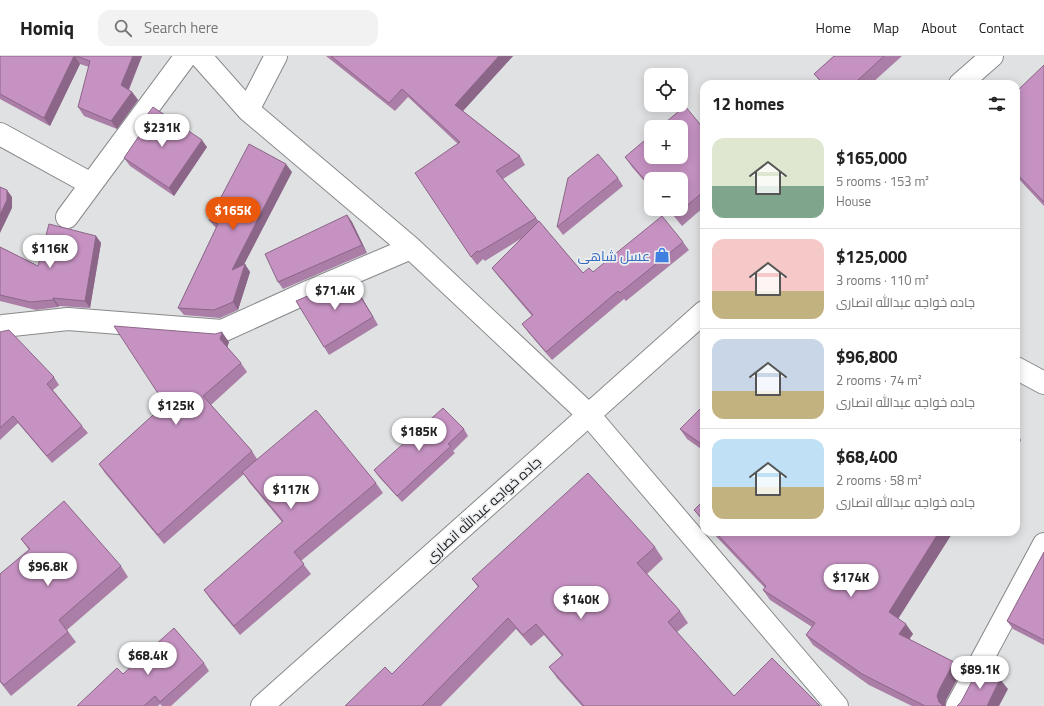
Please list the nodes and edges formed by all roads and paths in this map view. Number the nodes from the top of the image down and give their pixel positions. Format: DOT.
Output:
graph roads {
  1 [pos="186,56"];
  2 [pos="200,56"];
  3 [pos="276,56"];
  4 [pos="992,56"];
  5 [pos="965,80"];
  6 [pos="248,110"];
  7 [pos="0,134"];
  8 [pos="91,184"];
  9 [pos="67,217"];
  10 [pos="411,248"];
  11 [pos="700,316"];
  12 [pos="0,328"];
  13 [pos="1020,370"];
  14 [pos="1044,383"];
  15 [pos="589,415"];
  16 [pos="1044,544"];
  17 [pos="262,706"];
  18 [pos="837,706"];
  19 [pos="957,706"];
  1 -- 8 [label="street"];
  2 -- 6 [label="street"];
  3 -- 6 [label="street"];
  4 -- 5 [label="street"];
  6 -- 10 [label="street"];
  7 -- 8 [label="street"];
  8 -- 9 [label="street"];
  10 -- 12 [label="street"];
  10 -- 15 [label="street"];
  11 -- 15 [label="street, جاده خواجه عبدالله انصاری"];
  13 -- 14 [label="street"];
  15 -- 17 [label="street, جاده خواجه عبدالله انصاری"];
  15 -- 18 [label="street"];
  16 -- 19 [label="street"];
}
